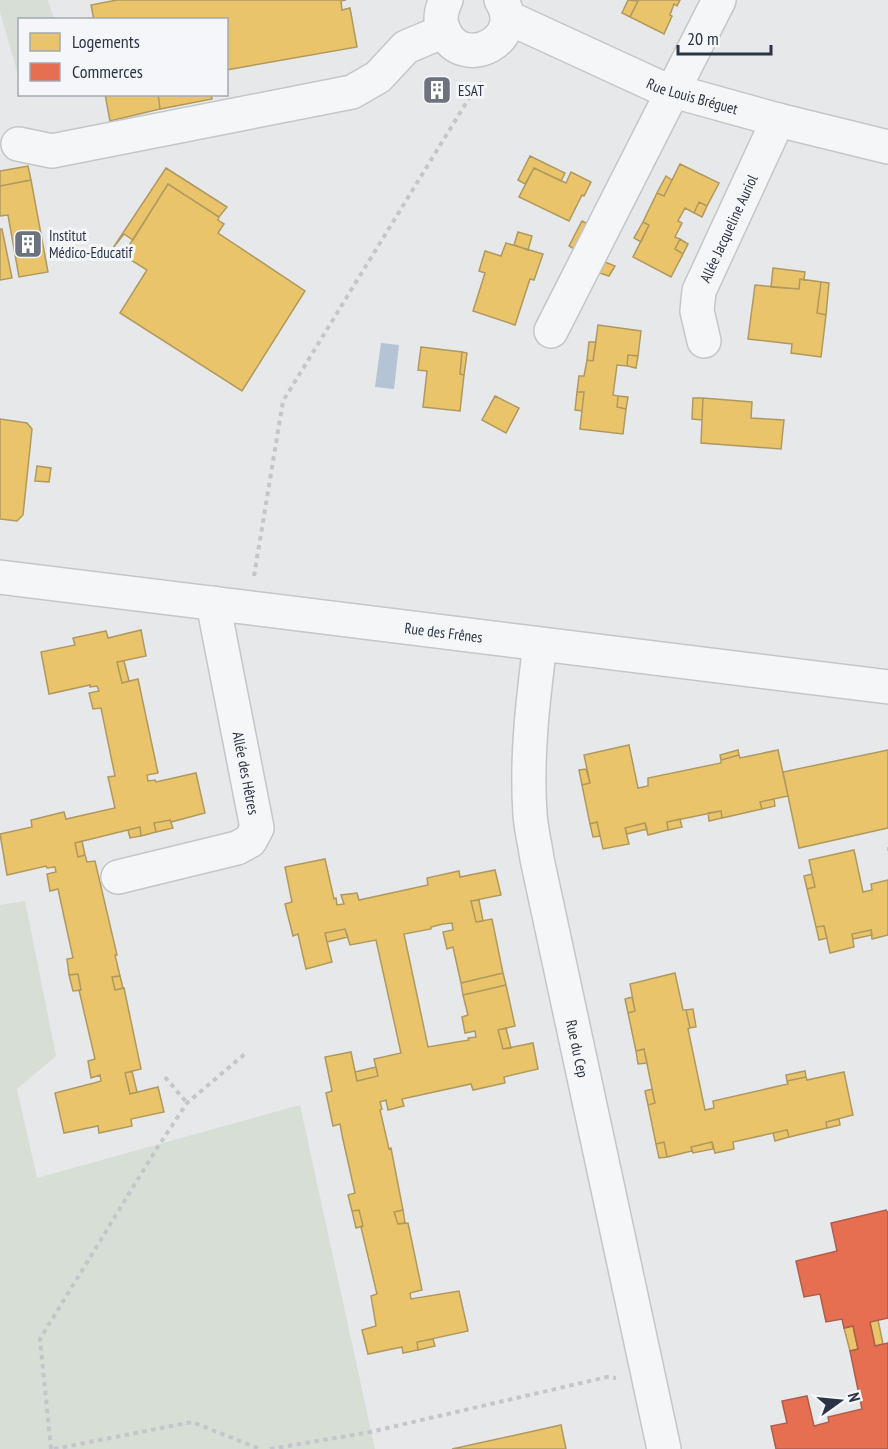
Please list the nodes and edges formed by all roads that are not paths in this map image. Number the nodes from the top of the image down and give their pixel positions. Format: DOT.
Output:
graph roads {
  1 [pos="719,0"];
  2 [pos="504,8"];
  3 [pos="445,16"];
  4 [pos="671,91"];
  5 [pos="778,120"];
  6 [pos="18,144"];
  7 [pos="888,147"];
  8 [pos="551,332"];
  9 [pos="704,341"];
  10 [pos="0,577"];
  11 [pos="213,603"];
  12 [pos="540,644"];
  13 [pos="888,687"];
  14 [pos="118,877"];
  15 [pos="664,1449"];
  1 -- 4 [label="street"];
  2 -- 3 [label="street, Rue Louis Bréguet"];
  2 -- 4 [label="street, Rue Louis Bréguet"];
  3 -- 6 [label="street"];
  4 -- 5 [label="street, Rue Louis Bréguet"];
  4 -- 8 [label="street"];
  5 -- 7 [label="street, Rue Louis Bréguet"];
  5 -- 9 [label="street, Allée Jacqueline Auriol"];
  10 -- 11 [label="street, Rue des Frênes"];
  11 -- 12 [label="street, Rue des Frênes"];
  11 -- 14 [label="street, Allée des Hêtres"];
  12 -- 13 [label="street, Rue des Frênes"];
  12 -- 15 [label="street, Rue du Cep"];
}
